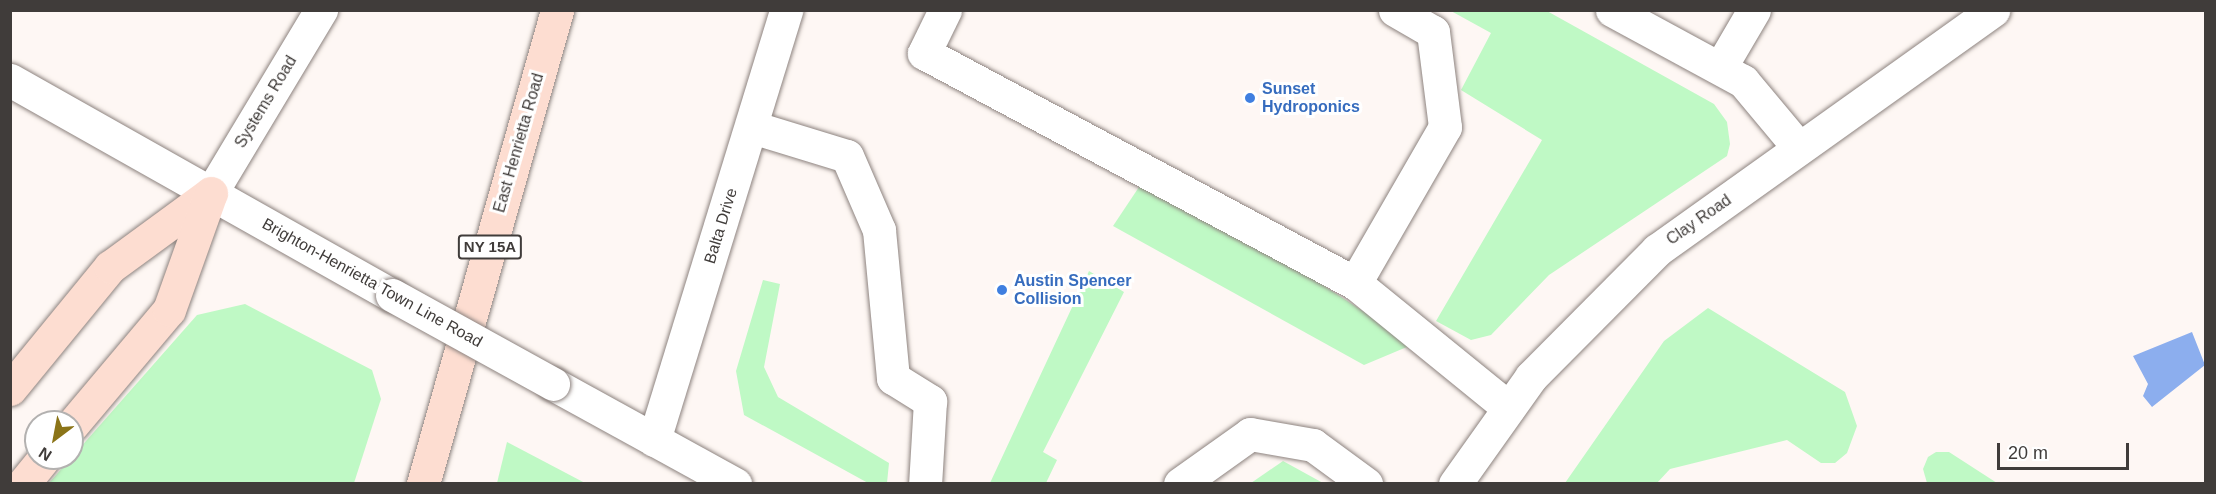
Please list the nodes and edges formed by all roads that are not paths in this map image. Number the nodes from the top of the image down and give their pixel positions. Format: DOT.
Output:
graph roads {
  1 [pos="321,10"];
  2 [pos="556,10"];
  3 [pos="786,10"];
  4 [pos="945,10"];
  5 [pos="1395,10"];
  6 [pos="1612,10"];
  7 [pos="1754,10"];
  8 [pos="1993,10"];
  9 [pos="1720,68"];
  10 [pos="10,80"];
  11 [pos="752,127"];
  12 [pos="1799,148"];
  13 [pos="211,193"];
  14 [pos="1355,283"];
  15 [pos="10,389"];
  16 [pos="1509,408"];
  17 [pos="84,411"];
  18 [pos="654,440"];
  19 [pos="34,470"];
  20 [pos="23,483"];
  21 [pos="423,483"];
  22 [pos="735,483"];
  23 [pos="925,483"];
  24 [pos="1180,483"];
  25 [pos="1366,483"];
  26 [pos="1455,483"];
  1 -- 13 [label="street, Systems Road"];
  2 -- 21 [label="main road, East Henrietta Road / NY 15A"];
  3 -- 11 [label="street, Balta Drive"];
  4 -- 14 [label="street"];
  5 -- 14 [label="street"];
  6 -- 9 [label="street"];
  7 -- 9 [label="street"];
  8 -- 12 [label="street, Clay Road"];
  9 -- 12 [label="street"];
  10 -- 13 [label="street, Brighton-Henrietta Town Line Road"];
  11 -- 18 [label="street, Balta Drive"];
  11 -- 23 [label="street"];
  12 -- 16 [label="street, Clay Road"];
  13 -- 15 [label="main road"];
  13 -- 17 [label="main road"];
  13 -- 18 [label="street, Brighton-Henrietta Town Line Road, bridge"];
  14 -- 16 [label="street"];
  16 -- 26 [label="street, Clay Road"];
  18 -- 22 [label="street, Brighton-Henrietta Town Line Road"];
  19 -- 20 [label="main road"];
  24 -- 25 [label="street"];
}
